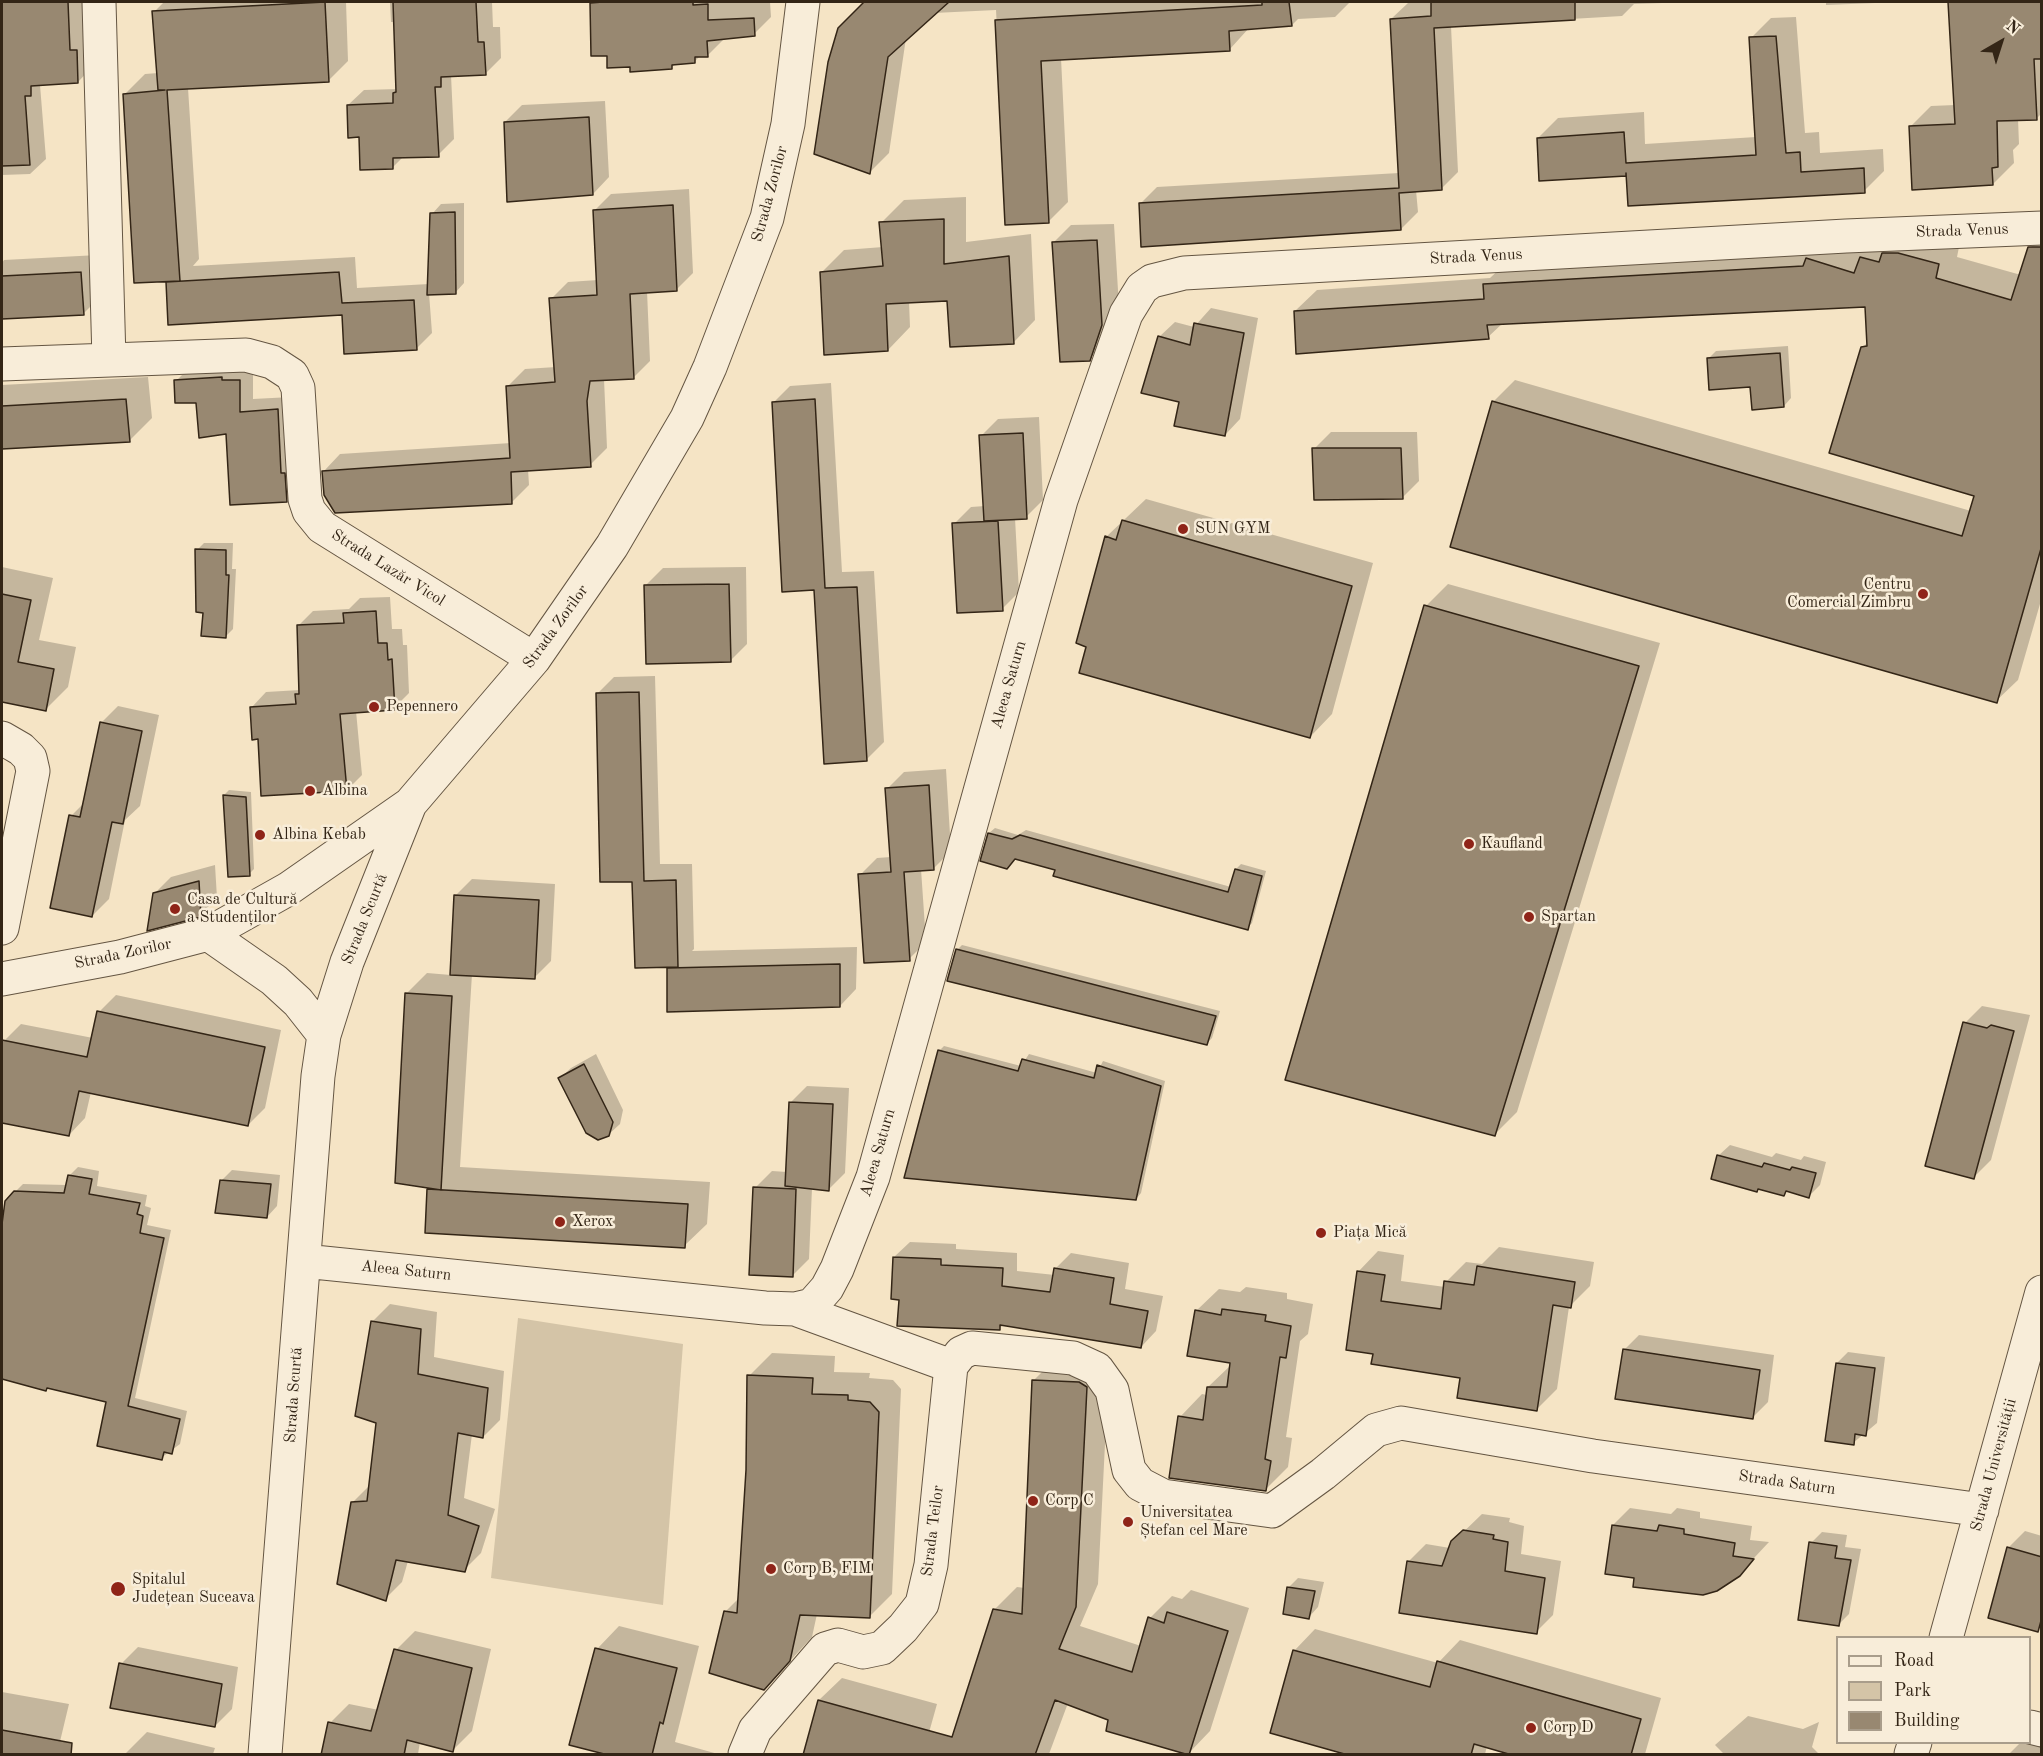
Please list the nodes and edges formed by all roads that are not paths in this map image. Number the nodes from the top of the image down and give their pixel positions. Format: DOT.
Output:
graph roads {
  1 [pos="99,2"];
  2 [pos="802,2"];
  3 [pos="2042,228"];
  4 [pos="109,360"];
  5 [pos="2,364"];
  6 [pos="1061,500"];
  7 [pos="534,659"];
  8 [pos="2,738"];
  9 [pos="410,804"];
  10 [pos="2,928"];
  11 [pos="208,934"];
  12 [pos="3,972"];
  13 [pos="324,1035"];
  14 [pos="304,1261"];
  15 [pos="2042,1292"];
  16 [pos="795,1309"];
  17 [pos="956,1360"];
  18 [pos="1982,1510"];
  19 [pos="1947,1636"];
  20 [pos="265,1755"];
  21 [pos="745,1755"];
  1 -- 4 [label="street"];
  2 -- 7 [label="street, Strada Zorilor"];
  3 -- 6 [label="street, Strada Venus"];
  4 -- 5 [label="street, Strada Lazăr Vicol"];
  4 -- 7 [label="street, Strada Lazăr Vicol"];
  6 -- 16 [label="street, Aleea Saturn"];
  7 -- 9 [label="street, Strada Zorilor"];
  8 -- 10 [label="street"];
  9 -- 11 [label="street, Strada Zorilor"];
  9 -- 13 [label="street, Strada Scurtă"];
  11 -- 12 [label="street, Strada Zorilor"];
  11 -- 13 [label="street"];
  13 -- 14 [label="street, Strada Scurtă"];
  14 -- 16 [label="street, Aleea Saturn"];
  14 -- 20 [label="street, Strada Scurtă"];
  15 -- 18 [label="street, Strada Universității"];
  16 -- 17 [label="street"];
  17 -- 18 [label="street, Strada Saturn"];
  17 -- 21 [label="street, Strada Teilor"];
  18 -- 19 [label="street, Strada Universității"];
}
